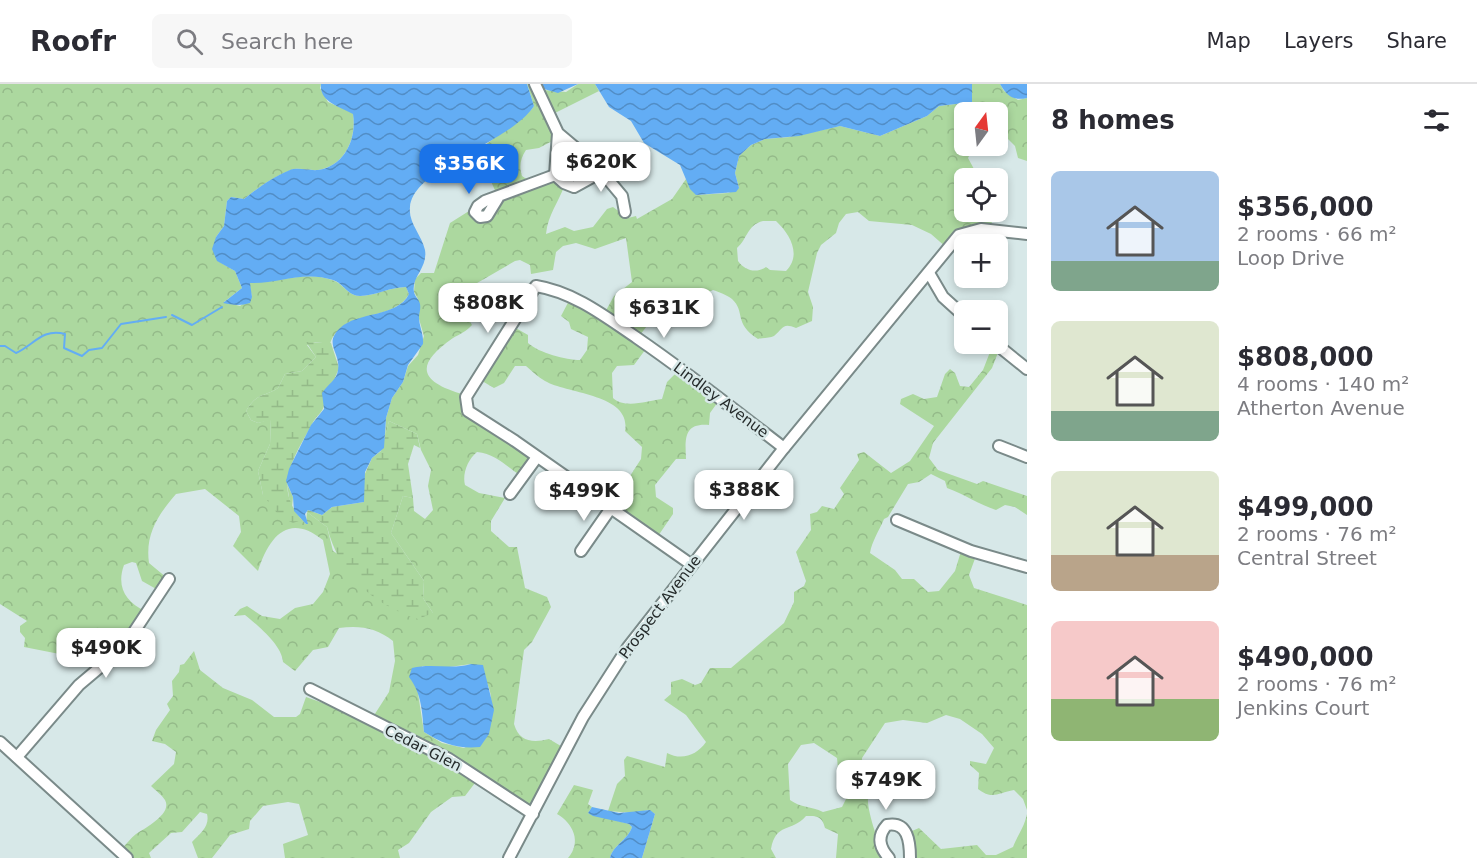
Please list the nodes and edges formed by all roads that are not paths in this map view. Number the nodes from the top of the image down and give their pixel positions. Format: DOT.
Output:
graph roads {
  1 [pos="535,84"];
  2 [pos="558,134"];
  3 [pos="596,165"];
  4 [pos="555,175"];
  5 [pos="498,198"];
  6 [pos="625,212"];
  7 [pos="1027,234"];
  8 [pos="929,273"];
  9 [pos="954,307"];
  10 [pos="1008,354"];
  11 [pos="1027,369"];
  12 [pos="999,446"];
  13 [pos="784,448"];
  14 [pos="1027,457"];
  15 [pos="537,458"];
  16 [pos="510,494"];
  17 [pos="611,508"];
  18 [pos="897,520"];
  19 [pos="581,551"];
  20 [pos="692,566"];
  21 [pos="1027,567"];
  22 [pos="169,579"];
  23 [pos="310,689"];
  24 [pos="0,742"];
  25 [pos="16,757"];
  26 [pos="533,814"];
  27 [pos="127,858"];
  28 [pos="509,858"];
  29 [pos="889,858"];
  30 [pos="910,858"];
  1 -- 2 [label="street"];
  2 -- 3 [label="street"];
  2 -- 4 [label="street"];
  3 -- 4 [label="street"];
  3 -- 6 [label="street"];
  4 -- 5 [label="street"];
  7 -- 8 [label="street, Prospect Avenue"];
  8 -- 9 [label="street"];
  8 -- 13 [label="street, Prospect Avenue"];
  10 -- 11 [label="street"];
  12 -- 14 [label="street"];
  13 -- 15 [label="street, Lindley Avenue"];
  13 -- 20 [label="street, Prospect Avenue"];
  15 -- 16 [label="street"];
  15 -- 17 [label="street"];
  17 -- 19 [label="street"];
  17 -- 20 [label="street"];
  18 -- 21 [label="street"];
  20 -- 26 [label="street, Prospect Avenue"];
  22 -- 25 [label="street"];
  23 -- 26 [label="street, Cedar Glen"];
  24 -- 25 [label="street"];
  25 -- 27 [label="street"];
  26 -- 28 [label="street, Prospect Avenue"];
  29 -- 30 [label="street"];
}
